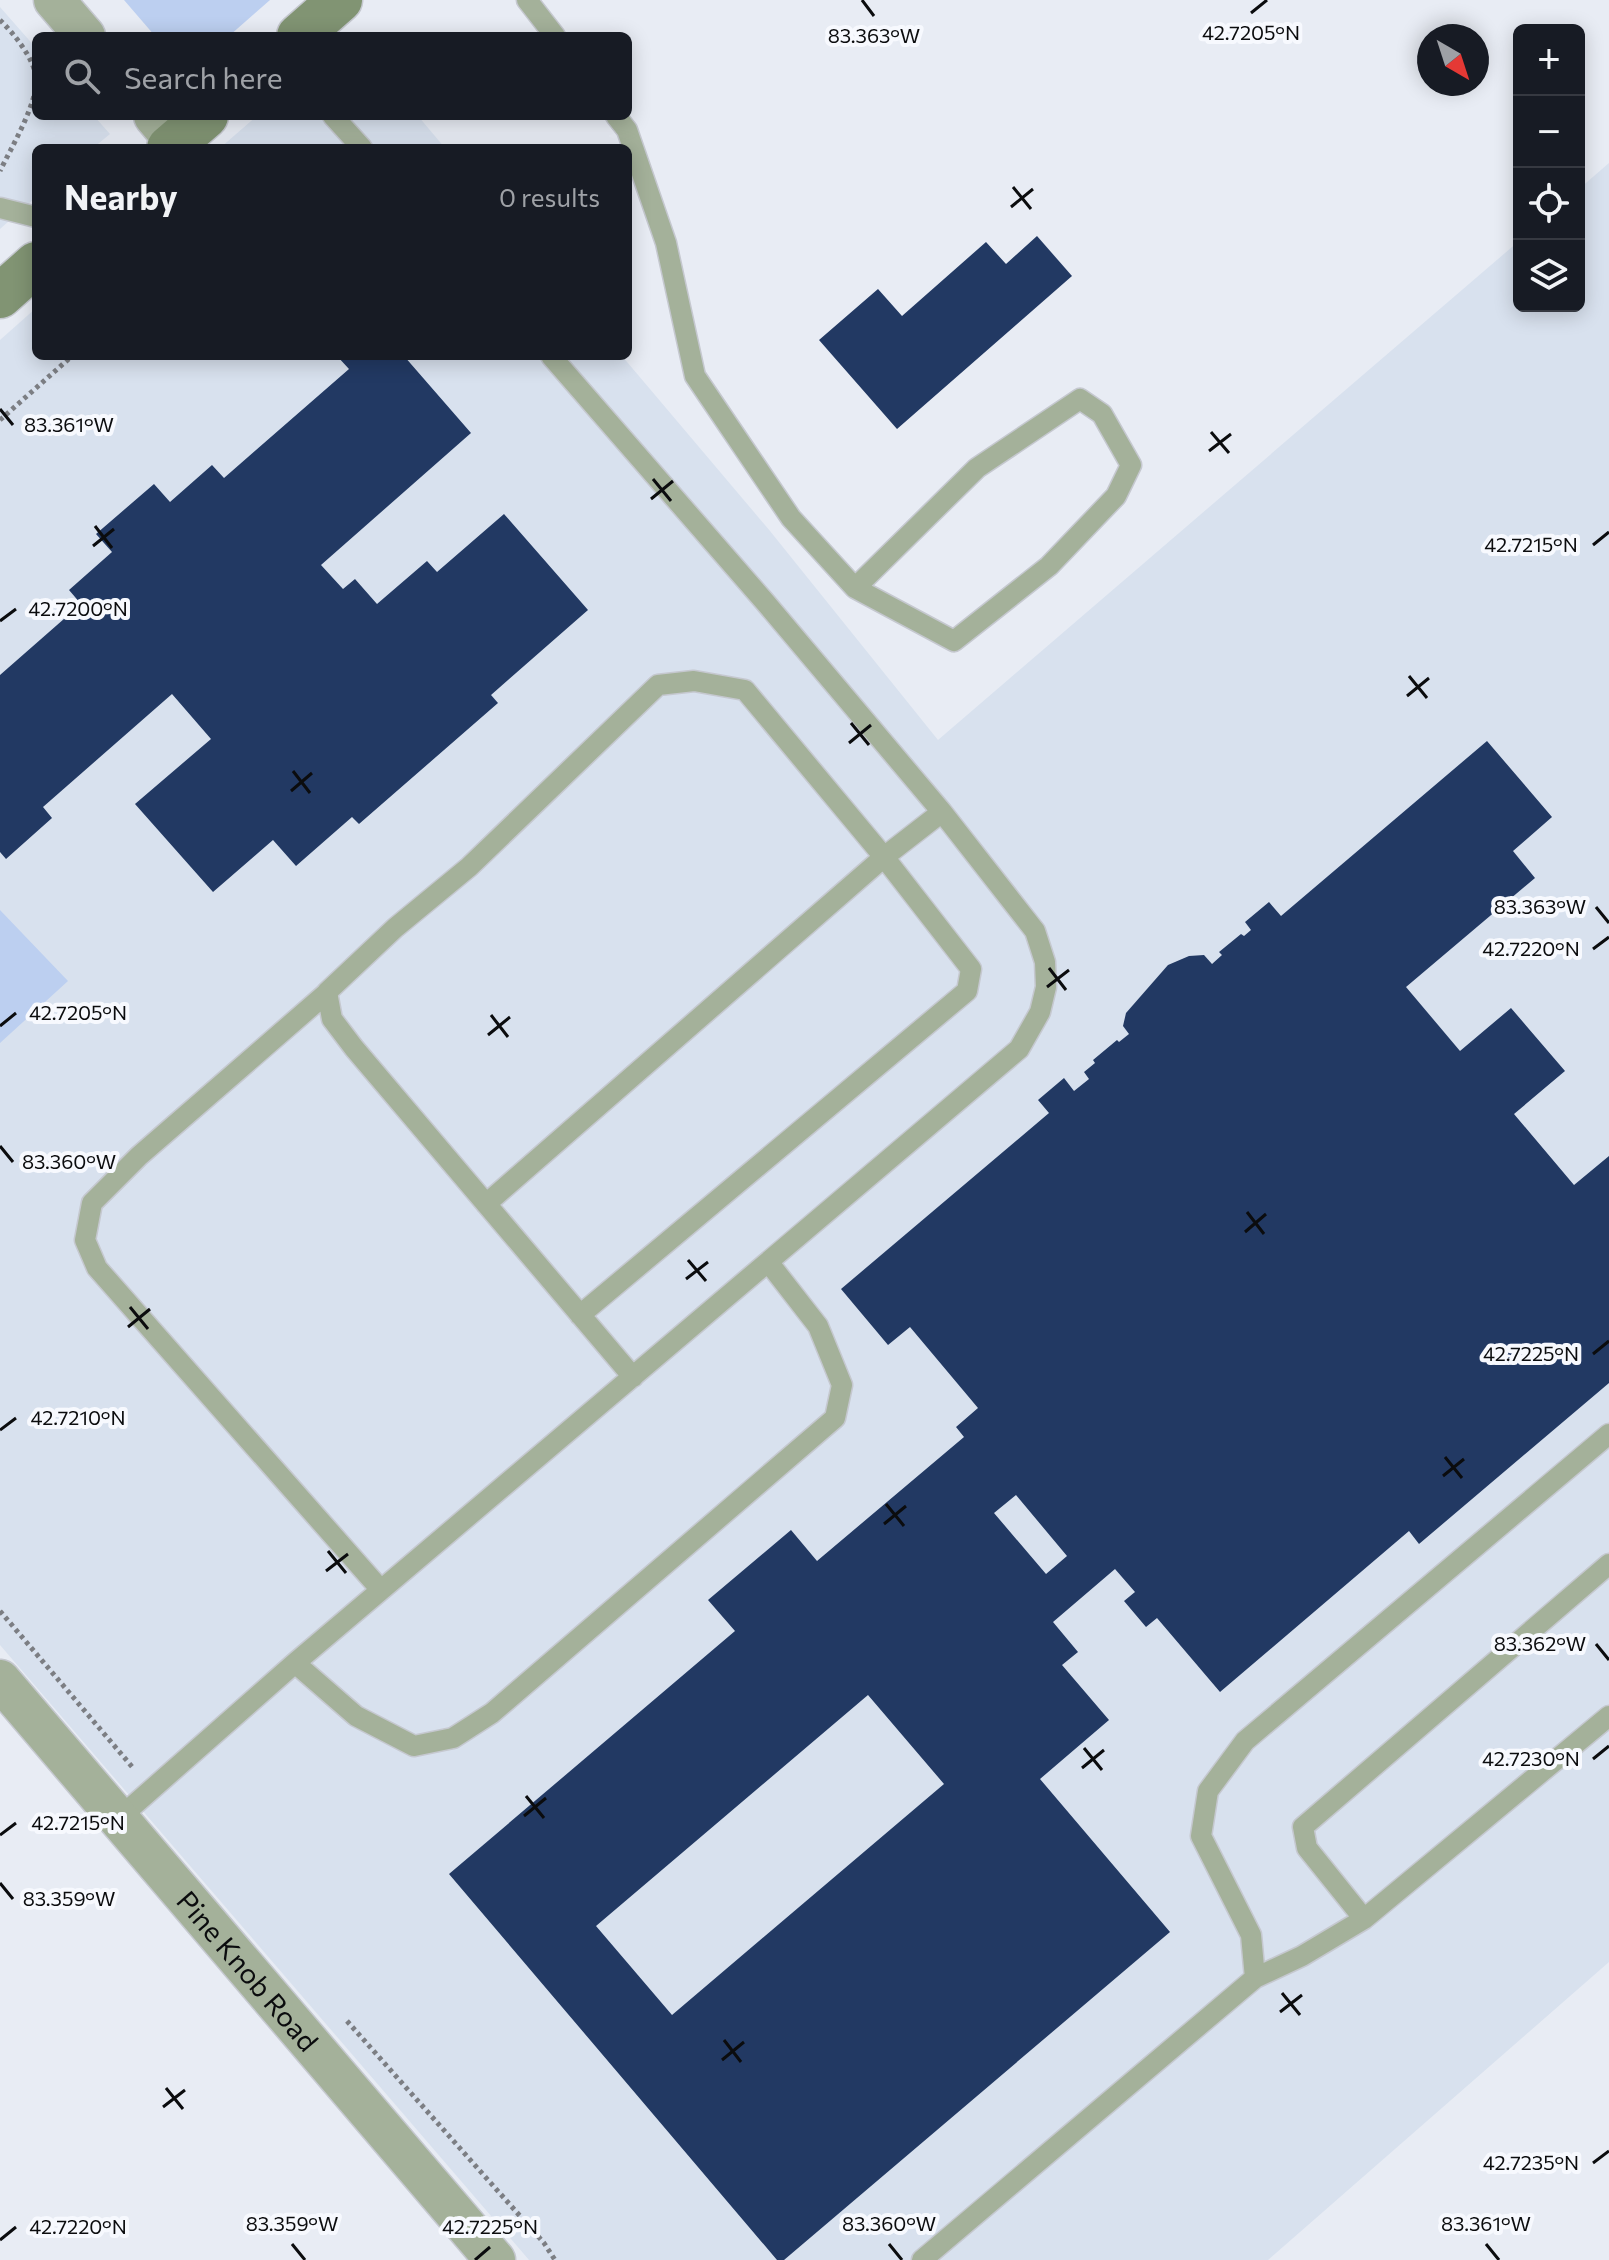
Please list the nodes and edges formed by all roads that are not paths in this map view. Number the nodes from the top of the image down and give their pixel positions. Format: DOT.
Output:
graph roads {
  1 [pos="54,0"];
  2 [pos="340,0"];
  3 [pos="527,0"];
  4 [pos="82,32"];
  5 [pos="304,32"];
  6 [pos="552,32"];
  7 [pos="337,120"];
  8 [pos="619,120"];
  9 [pos="358,144"];
  10 [pos="632,144"];
  11 [pos="632,144"];
  12 [pos="0,208"];
  13 [pos="32,216"];
  14 [pos="32,268"];
  15 [pos="0,296"];
  16 [pos="554,360"];
  17 [pos="855,588"];
  18 [pos="942,812"];
  19 [pos="884,857"];
  20 [pos="329,991"];
  21 [pos="486,1204"];
  22 [pos="769,1263"];
  23 [pos="580,1315"];
  24 [pos="633,1377"];
  25 [pos="1609,1434"];
  26 [pos="1609,1564"];
  27 [pos="381,1590"];
  28 [pos="295,1663"];
  29 [pos="0,1680"];
  30 [pos="1609,1716"];
  31 [pos="118,1819"];
  32 [pos="1364,1919"];
  33 [pos="1255,1978"];
  34 [pos="495,2260"];
  35 [pos="922,2260"];
  1 -- 4 [label="street"];
  2 -- 5 [label="main road"];
  3 -- 6 [label="lane"];
  7 -- 9 [label="lane"];
  8 -- 10 [label="lane"];
  11 -- 17 [label="lane"];
  12 -- 13 [label="lane"];
  14 -- 15 [label="main road"];
  16 -- 18 [label="lane"];
  17 -- 17 [label="lane"];
  18 -- 19 [label="lane"];
  18 -- 22 [label="lane"];
  19 -- 20 [label="lane"];
  19 -- 21 [label="lane"];
  19 -- 23 [label="lane"];
  20 -- 21 [label="lane"];
  20 -- 27 [label="lane"];
  21 -- 23 [label="lane"];
  22 -- 24 [label="lane"];
  22 -- 28 [label="lane"];
  23 -- 24 [label="lane"];
  24 -- 27 [label="lane"];
  25 -- 33 [label="lane"];
  26 -- 32 [label="lane"];
  27 -- 28 [label="lane"];
  28 -- 31 [label="lane"];
  29 -- 31 [label="street, Pine Knob Road"];
  30 -- 32 [label="lane"];
  31 -- 34 [label="street, Pine Knob Road"];
  32 -- 33 [label="lane"];
  33 -- 35 [label="lane"];
}
